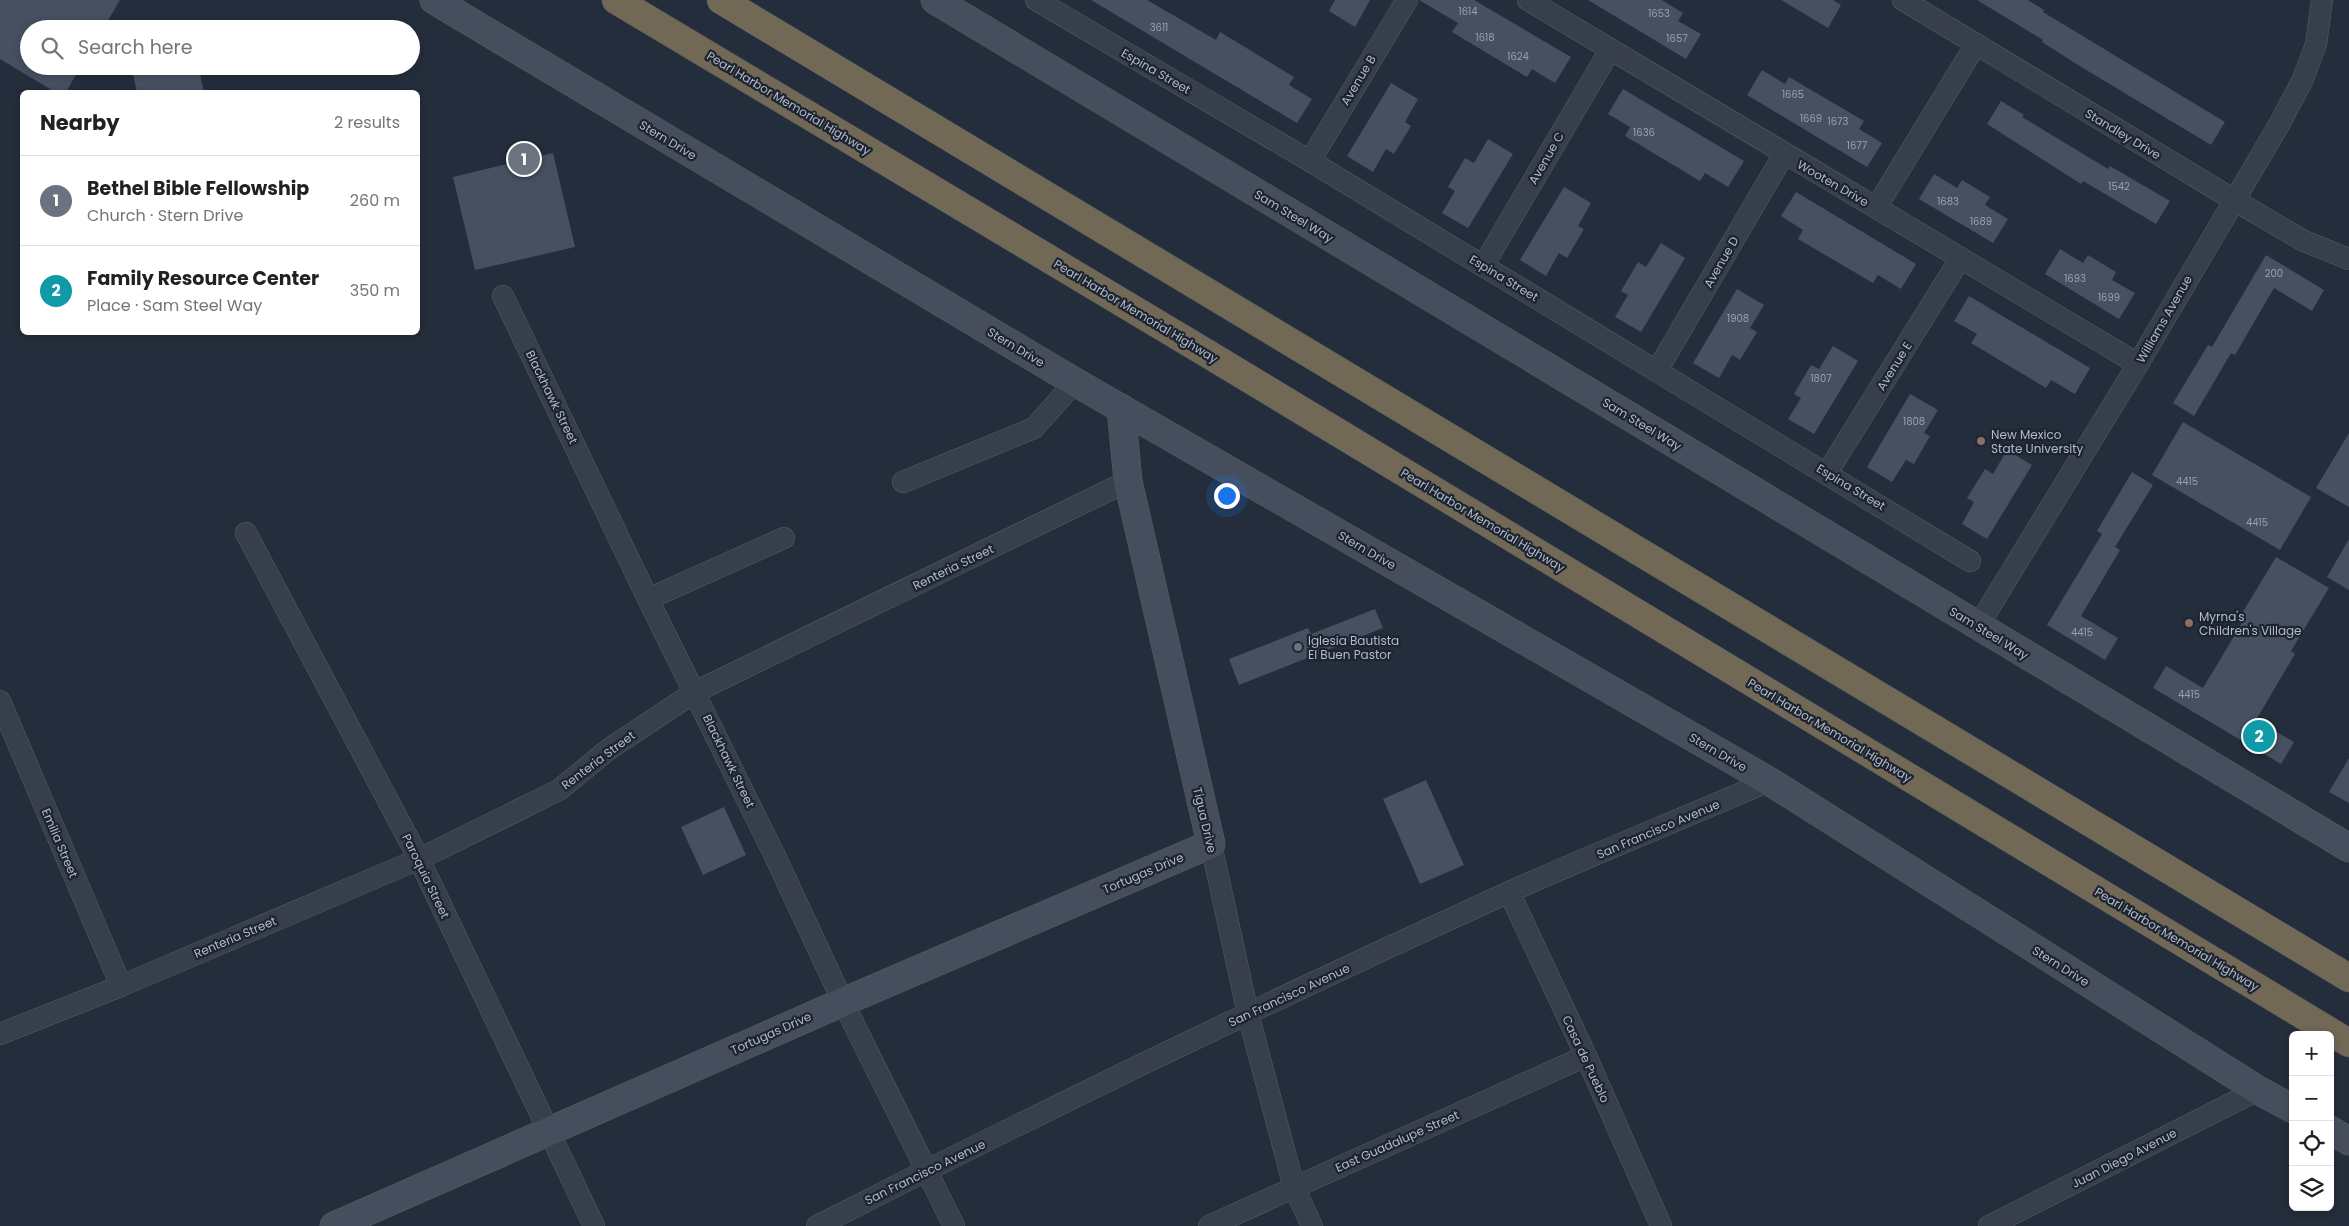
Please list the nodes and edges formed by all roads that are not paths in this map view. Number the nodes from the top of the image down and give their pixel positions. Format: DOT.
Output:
graph roads {
  1 [pos="434,0"];
  2 [pos="616,0"];
  3 [pos="721,0"];
  4 [pos="935,0"];
  5 [pos="1036,0"];
  6 [pos="1407,0"];
  7 [pos="1528,0"];
  8 [pos="1902,0"];
  9 [pos="2322,0"];
  10 [pos="1976,44"];
  11 [pos="1610,50"];
  12 [pos="1784,154"];
  13 [pos="1310,161"];
  14 [pos="2234,200"];
  15 [pos="1876,208"];
  16 [pos="1960,259"];
  17 [pos="2349,259"];
  18 [pos="1483,266"];
  19 [pos="504,296"];
  20 [pos="2138,364"];
  21 [pos="1658,369"];
  22 [pos="1075,382"];
  23 [pos="1121,408"];
  24 [pos="1827,473"];
  25 [pos="1128,481"];
  26 [pos="903,482"];
  27 [pos="246,533"];
  28 [pos="784,538"];
  29 [pos="1970,560"];
  30 [pos="648,599"];
  31 [pos="1978,626"];
  32 [pos="695,692"];
  33 [pos="0,701"];
  34 [pos="1769,781"];
  35 [pos="1211,844"];
  36 [pos="2349,848"];
  37 [pos="419,859"];
  38 [pos="1509,892"];
  39 [pos="2349,978"];
  40 [pos="121,986"];
  41 [pos="843,1002"];
  42 [pos="1248,1014"];
  43 [pos="0,1034"];
  44 [pos="2349,1043"];
  45 [pos="1586,1056"];
  46 [pos="2258,1090"];
  47 [pos="2289,1107"];
  48 [pos="549,1131"];
  49 [pos="2334,1132"];
  50 [pos="2349,1141"];
  51 [pos="927,1170"];
  52 [pos="1294,1187"];
  53 [pos="2022,1219"];
  54 [pos="334,1226"];
  55 [pos="594,1226"];
  56 [pos="817,1226"];
  57 [pos="954,1226"];
  58 [pos="1209,1226"];
  59 [pos="1312,1226"];
  60 [pos="1661,1226"];
  61 [pos="1989,1226"];
  1 -- 22 [label="street, Stern Drive"];
  2 -- 44 [label="highway, Pearl Harbor Memorial Highway"];
  3 -- 39 [label="highway"];
  4 -- 31 [label="street, Sam Steel Way"];
  5 -- 13 [label="street, Espina Street"];
  6 -- 13 [label="street, Avenue B"];
  7 -- 11 [label="street, Wooten Drive"];
  8 -- 10 [label="street, Standley Drive"];
  9 -- 14 [label="street, Williams Avenue"];
  10 -- 14 [label="street, Standley Drive"];
  10 -- 15 [label="street"];
  11 -- 12 [label="street, Wooten Drive"];
  11 -- 18 [label="street, Avenue C"];
  12 -- 15 [label="street, Wooten Drive"];
  12 -- 21 [label="street, Avenue D"];
  13 -- 18 [label="street, Espina Street"];
  14 -- 17 [label="street, Standley Drive"];
  14 -- 20 [label="street, Williams Avenue"];
  15 -- 16 [label="street, Wooten Drive"];
  16 -- 20 [label="street, Wooten Drive"];
  16 -- 24 [label="street, Avenue E"];
  18 -- 21 [label="street, Espina Street"];
  19 -- 30 [label="street, Blackhawk Street"];
  20 -- 31 [label="street, Williams Avenue"];
  21 -- 24 [label="street, Espina Street"];
  22 -- 23 [label="street, Stern Drive"];
  22 -- 26 [label="street"];
  23 -- 25 [label="street, Tigua Drive"];
  23 -- 34 [label="street, Stern Drive"];
  24 -- 29 [label="street, Espina Street"];
  25 -- 32 [label="street, Renteria Street"];
  25 -- 35 [label="street, Tigua Drive"];
  27 -- 37 [label="street, Paroquia Street"];
  28 -- 30 [label="street"];
  30 -- 32 [label="street, Blackhawk Street"];
  31 -- 36 [label="street, Sam Steel Way"];
  32 -- 37 [label="street, Renteria Street"];
  32 -- 41 [label="street, Blackhawk Street"];
  33 -- 40 [label="street, Emilia Street"];
  34 -- 38 [label="street, San Francisco Avenue"];
  34 -- 46 [label="street, Stern Drive"];
  35 -- 41 [label="street, Tortugas Drive"];
  35 -- 42 [label="street, Tigua Drive"];
  37 -- 40 [label="street, Renteria Street"];
  37 -- 48 [label="street, Paroquia Street"];
  38 -- 42 [label="street, San Francisco Avenue"];
  38 -- 45 [label="street, Casa de Pueblo"];
  40 -- 43 [label="street, Renteria Street"];
  41 -- 48 [label="street, Tortugas Drive"];
  41 -- 51 [label="street, Blackhawk Street"];
  42 -- 51 [label="street, San Francisco Avenue"];
  42 -- 52 [label="street, Tigua Drive"];
  45 -- 52 [label="street, East Guadalupe Street"];
  45 -- 60 [label="street, Casa de Pueblo"];
  46 -- 47 [label="street, Stern Drive"];
  46 -- 53 [label="street, Juan Diego Avenue"];
  48 -- 54 [label="street, Tortugas Drive"];
  48 -- 55 [label="street, Paroquia Street"];
  49 -- 50 [label="street"];
  51 -- 56 [label="street, San Francisco Avenue"];
  51 -- 57 [label="street, Blackhawk Street"];
  52 -- 58 [label="street, East Guadalupe Street"];
  52 -- 59 [label="street, Tigua Drive"];
  53 -- 61 [label="street, Juan Diego Avenue"];
}
